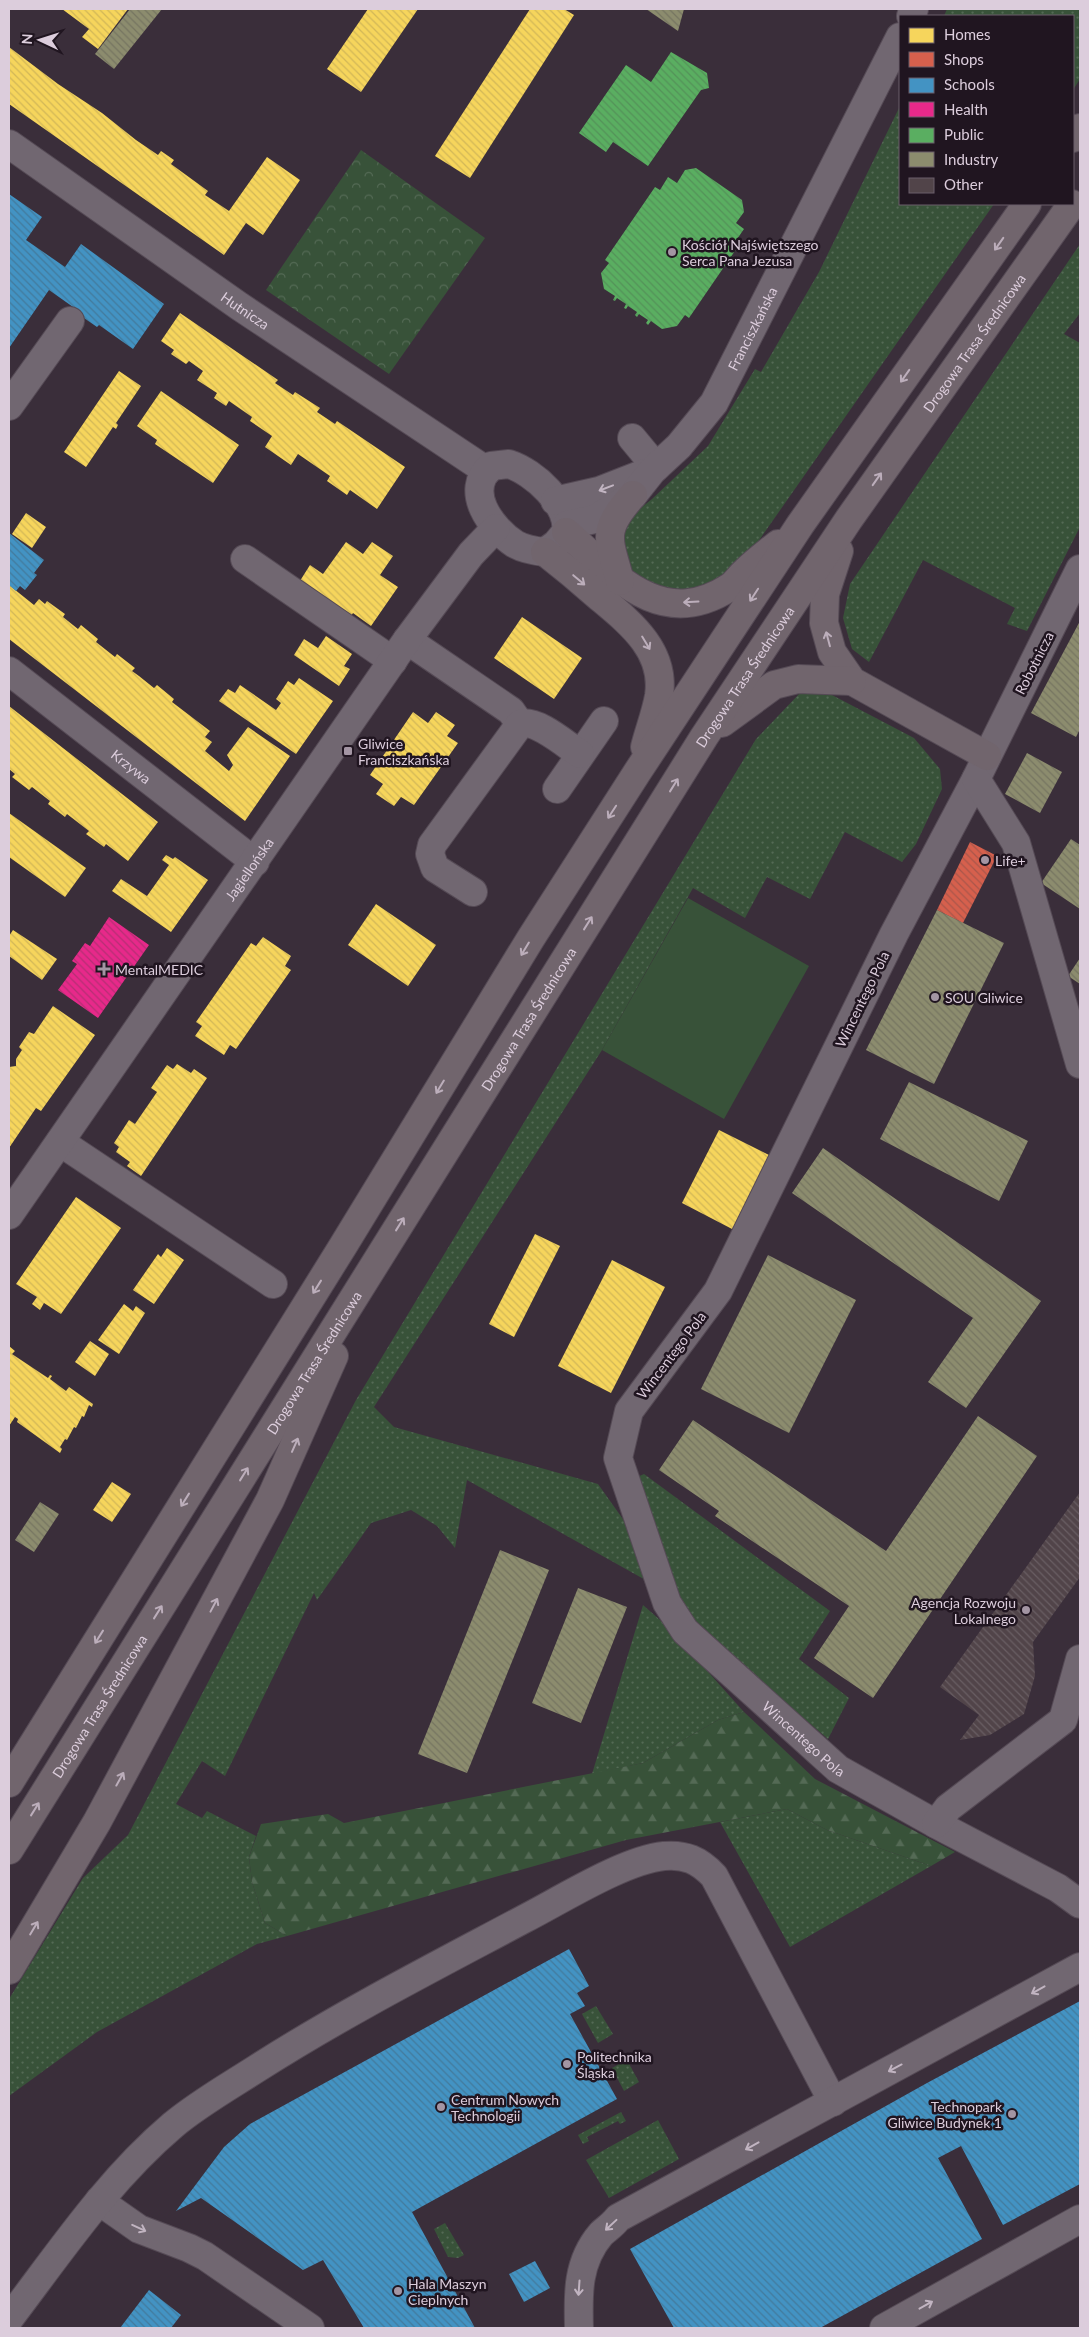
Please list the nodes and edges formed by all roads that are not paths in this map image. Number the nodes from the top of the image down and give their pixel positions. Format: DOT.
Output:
graph roads {
  1 [pos="899,39"];
  2 [pos="9,144"];
  3 [pos="1026,205"];
  4 [pos="1071,205"];
  5 [pos="70,321"];
  6 [pos="9,406"];
  7 [pos="632,438"];
  8 [pos="654,469"];
  9 [pos="486,471"];
  10 [pos="633,495"];
  11 [pos="563,519"];
  12 [pos="849,519"];
  13 [pos="800,525"];
  14 [pos="496,528"];
  15 [pos="545,552"];
  16 [pos="245,558"];
  17 [pos="1080,570"];
  18 [pos="620,581"];
  19 [pos="400,651"];
  20 [pos="9,671"];
  21 [pos="852,681"];
  22 [pos="604,721"];
  23 [pos="520,724"];
  24 [pos="704,737"];
  25 [pos="580,754"];
  26 [pos="981,767"];
  27 [pos="638,771"];
  28 [pos="557,788"];
  29 [pos="255,862"];
  30 [pos="473,892"];
  31 [pos="1080,1064"];
  32 [pos="60,1142"];
  33 [pos="9,1215"];
  34 [pos="374,1265"];
  35 [pos="272,1284"];
  36 [pos="1080,1659"];
  37 [pos="9,1783"];
  38 [pos="936,1824"];
  39 [pos="9,1850"];
  40 [pos="1080,1904"];
  41 [pos="1080,1967"];
  42 [pos="9,1970"];
  43 [pos="832,2102"];
  44 [pos="99,2201"];
  45 [pos="1080,2220"];
  46 [pos="9,2319"];
  47 [pos="310,2328"];
  48 [pos="579,2328"];
  49 [pos="884,2328"];
  1 -- 8 [label="street, Franciszkańska"];
  2 -- 9 [label="street, Hutnicza"];
  3 -- 13 [label="main road, one-way"];
  12 -- 4 [label="main road, Drogowa Trasa Średnicowa, one-way"];
  5 -- 6 [label="street"];
  7 -- 8 [label="street"];
  8 -- 10 [label="street, Franciszkańska"];
  8 -- 11 [label="street, Franciszkańska, one-way"];
  9 -- 11 [label="street"];
  9 -- 14 [label="street"];
  10 -- 11 [label="street, Franciszkańska"];
  10 -- 18 [label="main road"];
  11 -- 15 [label="street"];
  11 -- 18 [label="main road"];
  21 -- 12 [label="main road, one-way"];
  12 -- 24 [label="main road, Drogowa Trasa Średnicowa"];
  13 -- 18 [label="main road, one-way"];
  13 -- 27 [label="main road, one-way"];
  14 -- 15 [label="street"];
  14 -- 19 [label="street, Jagiellońska"];
  15 -- 27 [label="main road, one-way"];
  16 -- 19 [label="street"];
  17 -- 26 [label="street, Robotnicza"];
  19 -- 23 [label="street"];
  19 -- 29 [label="street, Jagiellońska"];
  20 -- 29 [label="street, Krzywa"];
  21 -- 24 [label="main road"];
  21 -- 26 [label="main road"];
  22 -- 25 [label="street"];
  23 -- 25 [label="street"];
  23 -- 30 [label="street"];
  34 -- 24 [label="main road, Drogowa Trasa Średnicowa, one-way"];
  25 -- 28 [label="street"];
  26 -- 31 [label="street"];
  26 -- 38 [label="street, Wincentego Pola"];
  27 -- 37 [label="main road, one-way"];
  29 -- 32 [label="street, Jagiellońska"];
  32 -- 33 [label="street, Jagiellońska"];
  32 -- 35 [label="street"];
  39 -- 34 [label="main road, Drogowa Trasa Średnicowa, one-way"];
  42 -- 34 [label="main road, one-way"];
  36 -- 38 [label="street"];
  38 -- 40 [label="street, Wincentego Pola"];
  41 -- 43 [label="street, one-way"];
  43 -- 44 [label="street"];
  43 -- 48 [label="street, one-way"];
  44 -- 46 [label="street"];
  44 -- 47 [label="street, one-way"];
  49 -- 45 [label="street, one-way"];
}
